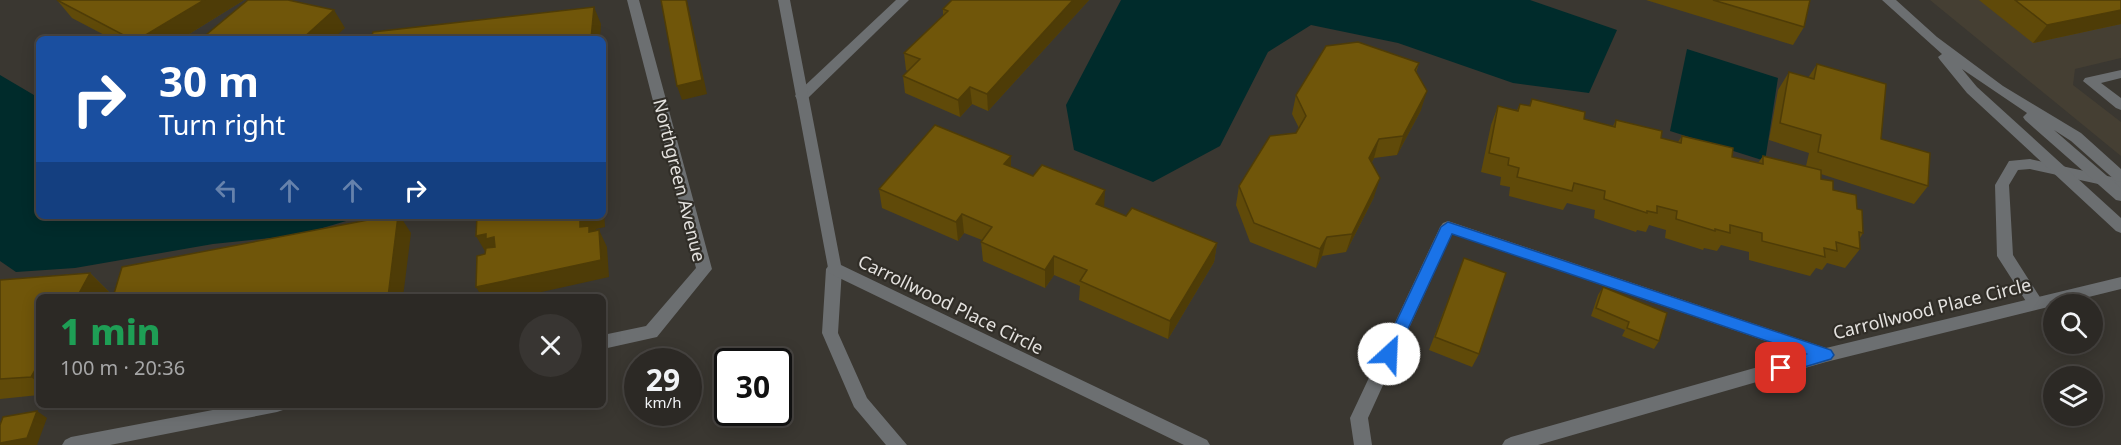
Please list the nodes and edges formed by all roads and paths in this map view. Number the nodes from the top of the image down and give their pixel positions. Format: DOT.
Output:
graph roads {
  1 [pos="633,0"];
  2 [pos="784,0"];
  3 [pos="903,0"];
  4 [pos="1888,0"];
  5 [pos="1932,40"];
  6 [pos="2121,74"];
  7 [pos="1996,87"];
  8 [pos="802,96"];
  9 [pos="2121,105"];
  10 [pos="2059,170"];
  11 [pos="2121,177"];
  12 [pos="2100,179"];
  13 [pos="2121,184"];
  14 [pos="2121,196"];
  15 [pos="2121,227"];
  16 [pos="834,269"];
  17 [pos="2121,283"];
  18 [pos="2035,302"];
  19 [pos="606,341"];
  20 [pos="1826,355"];
  21 [pos="262,408"];
  22 [pos="71,445"];
  23 [pos="898,445"];
  24 [pos="1201,445"];
  25 [pos="1363,445"];
  26 [pos="1511,445"];
  1 -- 19 [label="street, Northgreen Avenue"];
  2 -- 8 [label="street, Carrollwood Place Circle"];
  3 -- 8 [label="street"];
  4 -- 5 [label="street"];
  5 -- 7 [label="street"];
  5 -- 10 [label="street"];
  6 -- 9 [label="street"];
  7 -- 11 [label="street"];
  7 -- 12 [label="street"];
  8 -- 16 [label="street, Carrollwood Place Circle"];
  10 -- 12 [label="street"];
  10 -- 15 [label="street"];
  10 -- 18 [label="street"];
  12 -- 13 [label="street"];
  12 -- 14 [label="street"];
  16 -- 23 [label="street"];
  16 -- 24 [label="street, Carrollwood Place Circle"];
  17 -- 18 [label="street, Carrollwood Place Circle"];
  18 -- 20 [label="street, Carrollwood Place Circle"];
  20 -- 25 [label="street"];
  20 -- 26 [label="street, Carrollwood Place Circle"];
  21 -- 22 [label="street"];
}
